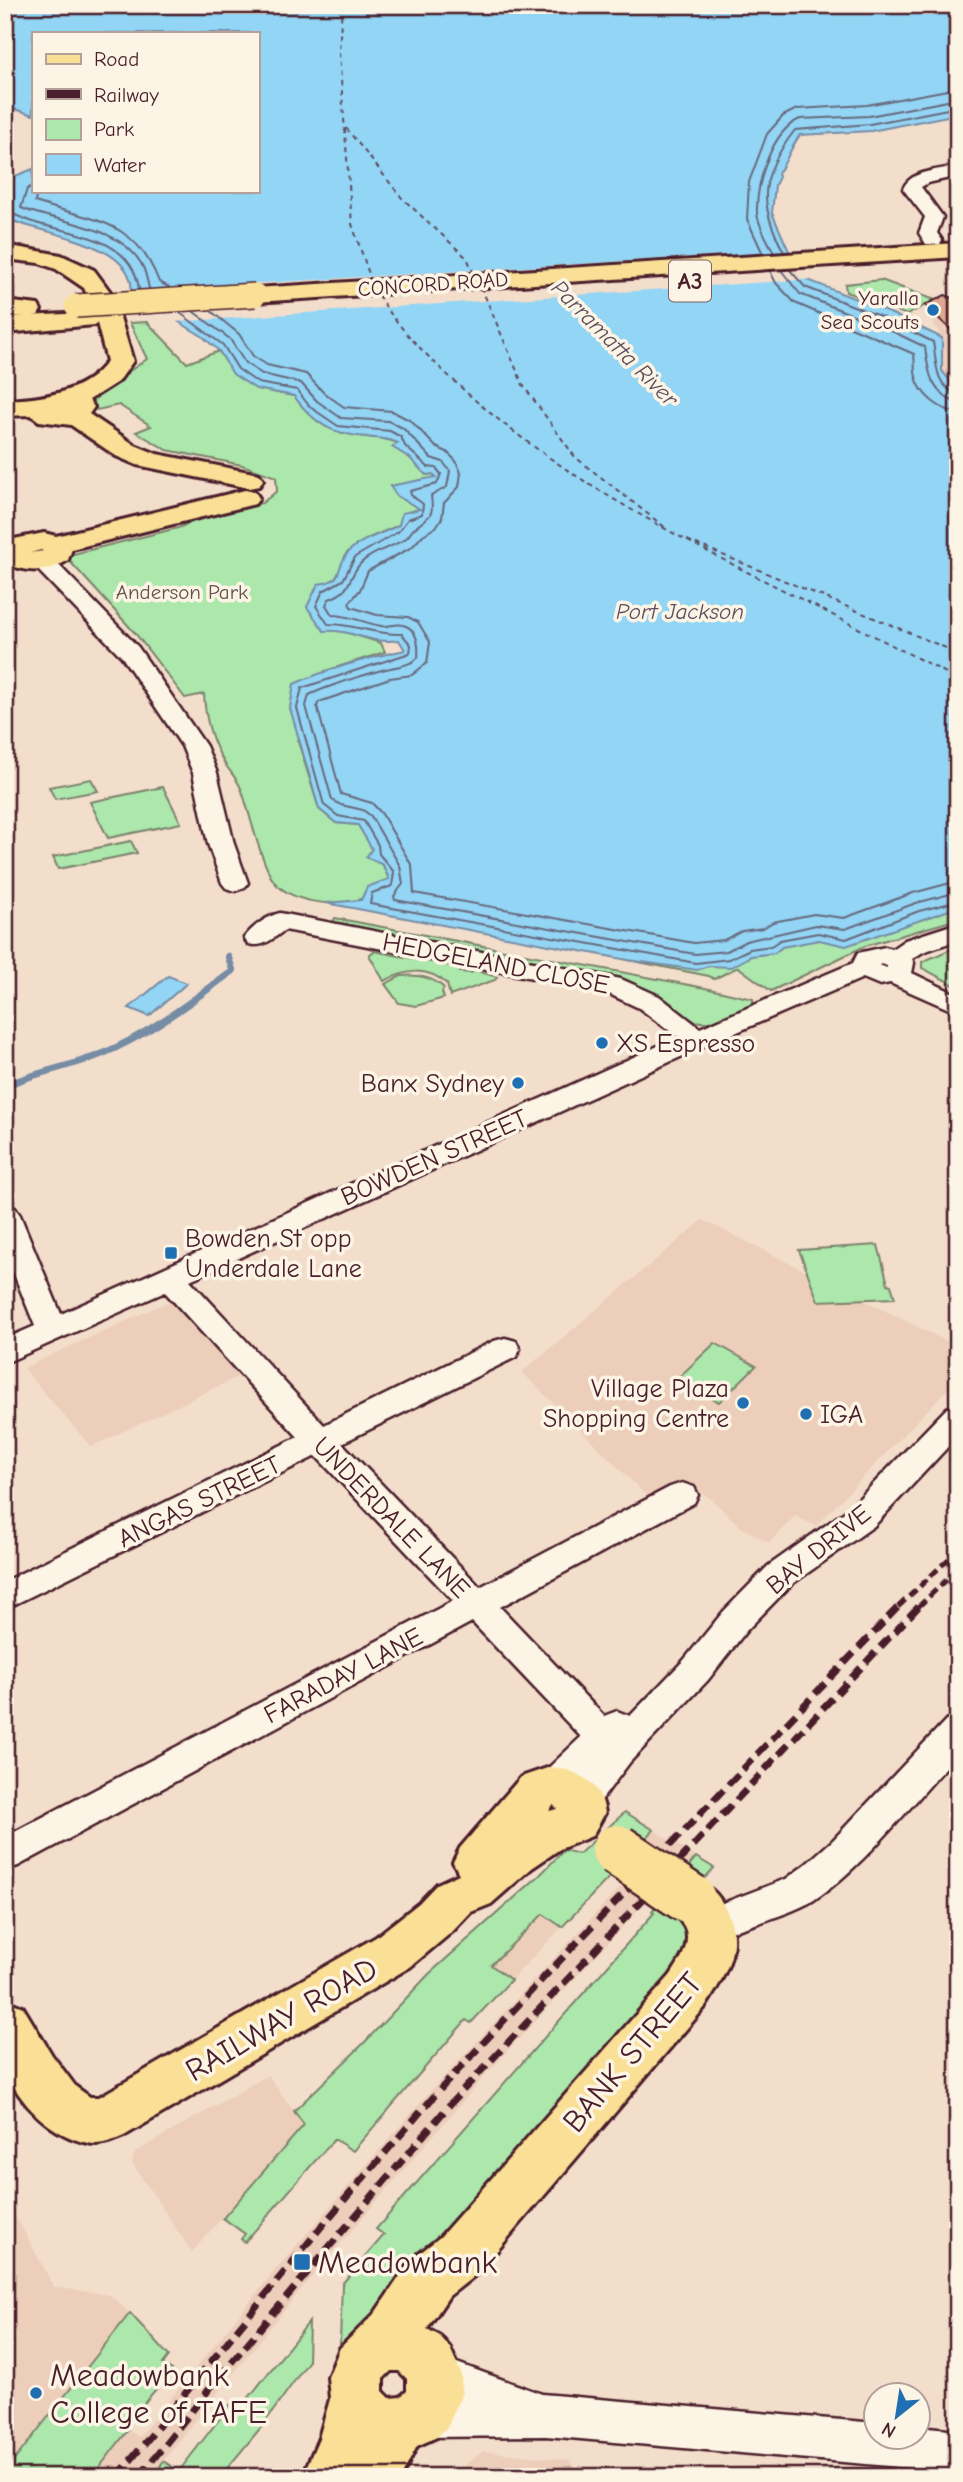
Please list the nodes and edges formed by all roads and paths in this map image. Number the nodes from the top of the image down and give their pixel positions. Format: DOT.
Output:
graph roads {
  1 [pos="958,171"];
  2 [pos="951,251"];
  3 [pos="5,252"];
  4 [pos="13,310"];
  5 [pos="81,313"];
  6 [pos="5,325"];
  7 [pos="5,408"];
  8 [pos="71,408"];
  9 [pos="10,553"];
  10 [pos="49,553"];
  11 [pos="235,883"];
  12 [pos="958,931"];
  13 [pos="257,938"];
  14 [pos="895,967"];
  15 [pos="958,1004"];
  16 [pos="697,1039"];
  17 [pos="5,1215"];
  18 [pos="171,1279"];
  19 [pos="52,1331"];
  20 [pos="505,1349"];
  21 [pos="5,1352"];
  22 [pos="958,1416"];
  23 [pos="320,1441"];
  24 [pos="682,1495"];
  25 [pos="5,1596"];
  26 [pos="475,1605"];
  27 [pos="958,1730"];
  28 [pos="611,1745"];
  29 [pos="574,1820"];
  30 [pos="5,1855"];
  31 [pos="700,1912"];
  32 [pos="5,2022"];
  33 [pos="402,2387"];
  34 [pos="958,2451"];
  35 [pos="330,2477"];
  36 [pos="371,2477"];
  1 -- 2 [label="street"];
  2 -- 5 [label="main road, CONCORD ROAD / A3"];
  3 -- 8 [label="main road"];
  4 -- 5 [label="main road, A3"];
  5 -- 6 [label="main road, A3"];
  7 -- 8 [label="main road"];
  8 -- 10 [label="main road"];
  9 -- 10 [label="main road"];
  10 -- 11 [label="street"];
  12 -- 14 [label="street"];
  13 -- 16 [label="street, HEDGELAND CLOSE"];
  14 -- 15 [label="street"];
  14 -- 16 [label="street, BOWDEN STREET"];
  16 -- 18 [label="street, BOWDEN STREET"];
  17 -- 19 [label="street"];
  18 -- 19 [label="street, BOWDEN STREET"];
  18 -- 23 [label="street, UNDERDALE LANE"];
  19 -- 21 [label="street, BOWDEN STREET"];
  20 -- 23 [label="street, ANGAS STREET"];
  22 -- 28 [label="street, BAY DRIVE"];
  23 -- 25 [label="street, ANGAS STREET"];
  23 -- 26 [label="street, UNDERDALE LANE"];
  24 -- 26 [label="street, FARADAY LANE"];
  26 -- 28 [label="street, UNDERDALE LANE"];
  26 -- 30 [label="street, FARADAY LANE"];
  27 -- 31 [label="street"];
  28 -- 29 [label="street, BAY DRIVE"];
  29 -- 31 [label="main road, bridge"];
  29 -- 32 [label="main road, RAILWAY ROAD"];
  31 -- 33 [label="main road, BANK STREET"];
  33 -- 34 [label="street"];
  33 -- 35 [label="main road, BANK STREET"];
  33 -- 36 [label="main road, BANK STREET"];
}
